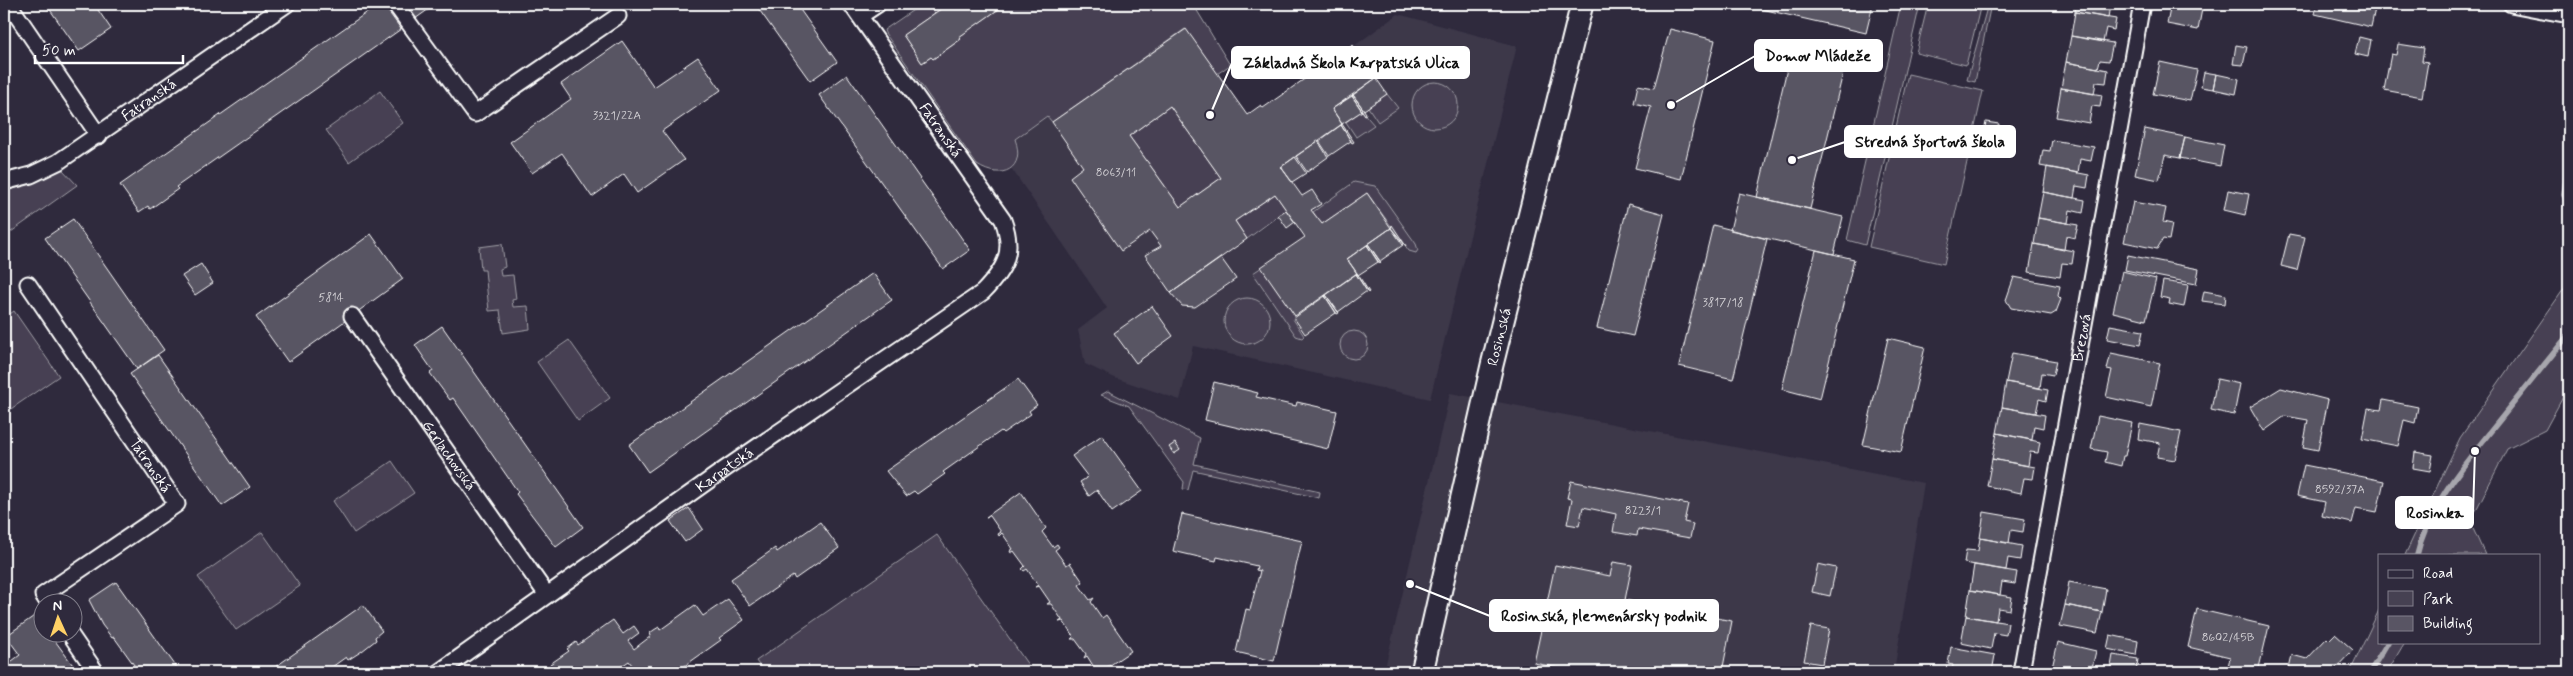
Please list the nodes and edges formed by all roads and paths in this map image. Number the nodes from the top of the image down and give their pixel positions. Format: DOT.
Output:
graph roads {
  1 [pos="9,4"];
  2 [pos="287,4"];
  3 [pos="395,4"];
  4 [pos="878,4"];
  5 [pos="1582,4"];
  6 [pos="2142,4"];
  7 [pos="2511,4"];
  8 [pos="855,10"];
  9 [pos="2569,15"];
  10 [pos="618,16"];
  11 [pos="99,136"];
  12 [pos="4,182"];
  13 [pos="1005,264"];
  14 [pos="28,284"];
  15 [pos="352,316"];
  16 [pos="44,594"];
  17 [pos="547,596"];
  18 [pos="77,644"];
  19 [pos="96,672"];
  20 [pos="439,672"];
  21 [pos="1422,672"];
  22 [pos="2021,672"];
  1 -- 11 [label="street"];
  2 -- 11 [label="street, Fatranská"];
  3 -- 10 [label="street"];
  4 -- 8 [label="street"];
  5 -- 21 [label="street, Rosinská"];
  6 -- 22 [label="street, Brezová"];
  7 -- 9 [label="street"];
  8 -- 13 [label="street, Fatranská"];
  11 -- 12 [label="street, Fatranská"];
  13 -- 17 [label="street, Karpatská"];
  14 -- 16 [label="street, Tatranská"];
  15 -- 17 [label="street, Gerlachovská"];
  17 -- 20 [label="street, Karpatská"];
  18 -- 19 [label="street"];
}
